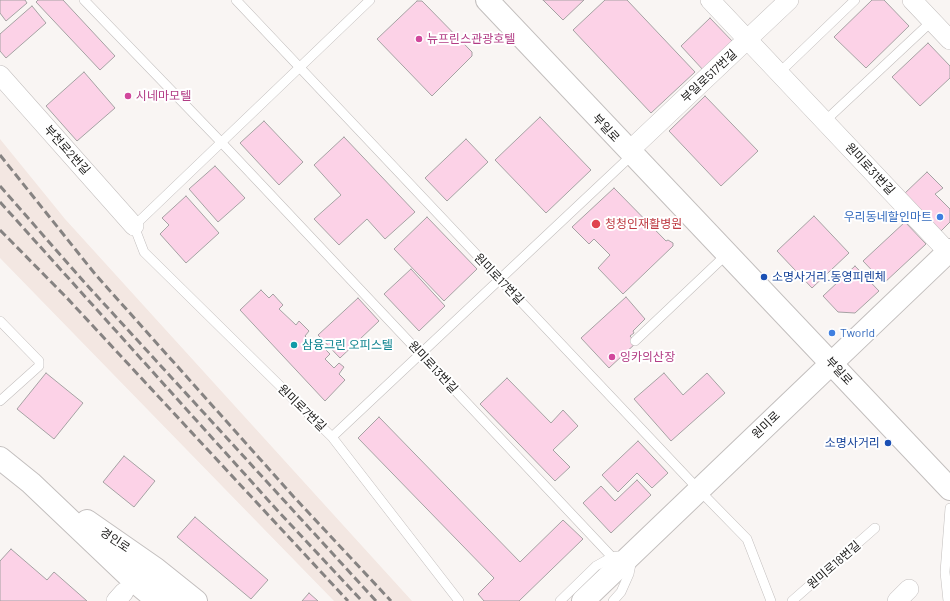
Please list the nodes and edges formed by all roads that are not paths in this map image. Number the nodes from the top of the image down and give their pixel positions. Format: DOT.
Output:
graph roads {
  1 [pos="84,0"];
  2 [pos="236,0"];
  3 [pos="370,0"];
  4 [pos="487,0"];
  5 [pos="710,0"];
  6 [pos="789,0"];
  7 [pos="855,0"];
  8 [pos="912,0"];
  9 [pos="932,21"];
  10 [pos="747,39"];
  11 [pos="950,40"];
  12 [pos="299,68"];
  13 [pos="779,73"];
  14 [pos="0,75"];
  15 [pos="825,121"];
  16 [pos="222,142"];
  17 [pos="630,153"];
  18 [pos="134,226"];
  19 [pos="949,251"];
  20 [pos="727,254"];
  21 [pos="499,280"];
  22 [pos="0,321"];
  23 [pos="635,341"];
  24 [pos="420,354"];
  25 [pos="831,362"];
  26 [pos="0,401"];
  27 [pos="332,437"];
  28 [pos="0,458"];
  29 [pos="31,484"];
  30 [pos="950,489"];
  31 [pos="699,490"];
  32 [pos="950,508"];
  33 [pos="875,528"];
  34 [pos="622,555"];
  35 [pos="125,598"];
  36 [pos="158,601"];
  37 [pos="177,601"];
  38 [pos="196,601"];
  39 [pos="459,601"];
  40 [pos="560,601"];
  41 [pos="583,601"];
  42 [pos="613,601"];
  43 [pos="771,601"];
  44 [pos="792,601"];
  45 [pos="948,601"];
  1 -- 16 [label="lane, 원미로13번길"];
  2 -- 12 [label="lane, 원미로17번길"];
  3 -- 12 [label="lane"];
  4 -- 17 [label="street, 부일로"];
  5 -- 10 [label="street, 원미로31번길"];
  6 -- 10 [label="street, 부일로517번길"];
  7 -- 13 [label="lane"];
  8 -- 9 [label="street"];
  9 -- 11 [label="street"];
  9 -- 15 [label="lane"];
  10 -- 13 [label="street, 원미로31번길"];
  10 -- 17 [label="street, 부일로517번길"];
  12 -- 16 [label="lane"];
  12 -- 21 [label="lane, 원미로17번길"];
  13 -- 15 [label="street, 원미로31번길"];
  14 -- 18 [label="street, 부천로2번길"];
  15 -- 19 [label="street, 원미로31번길"];
  16 -- 18 [label="lane"];
  16 -- 24 [label="lane, 원미로13번길"];
  17 -- 20 [label="street, 부일로"];
  17 -- 21 [label="lane"];
  18 -- 27 [label="lane, 원미로7번길"];
  19 -- 25 [label="street, 원미로"];
  20 -- 23 [label="lane"];
  20 -- 25 [label="street, 부일로"];
  21 -- 24 [label="lane"];
  21 -- 31 [label="lane, 원미로17번길"];
  22 -- 26 [label="lane"];
  24 -- 27 [label="lane"];
  24 -- 34 [label="lane, 원미로13번길"];
  25 -- 30 [label="street, 부일로"];
  25 -- 31 [label="street, 원미로"];
  27 -- 39 [label="lane, 원미로7번길"];
  28 -- 29 [label="street, 경인로"];
  29 -- 35 [label="street, 경인로"];
  29 -- 36 [label="street, 경인로"];
  29 -- 37 [label="street"];
  29 -- 38 [label="street, 경인로"];
  31 -- 34 [label="street, 원미로"];
  31 -- 43 [label="lane"];
  32 -- 45 [label="lane"];
  33 -- 44 [label="lane, 원미로18번길"];
  34 -- 40 [label="lane"];
  34 -- 41 [label="street, 원미로"];
  34 -- 42 [label="lane"];
}
